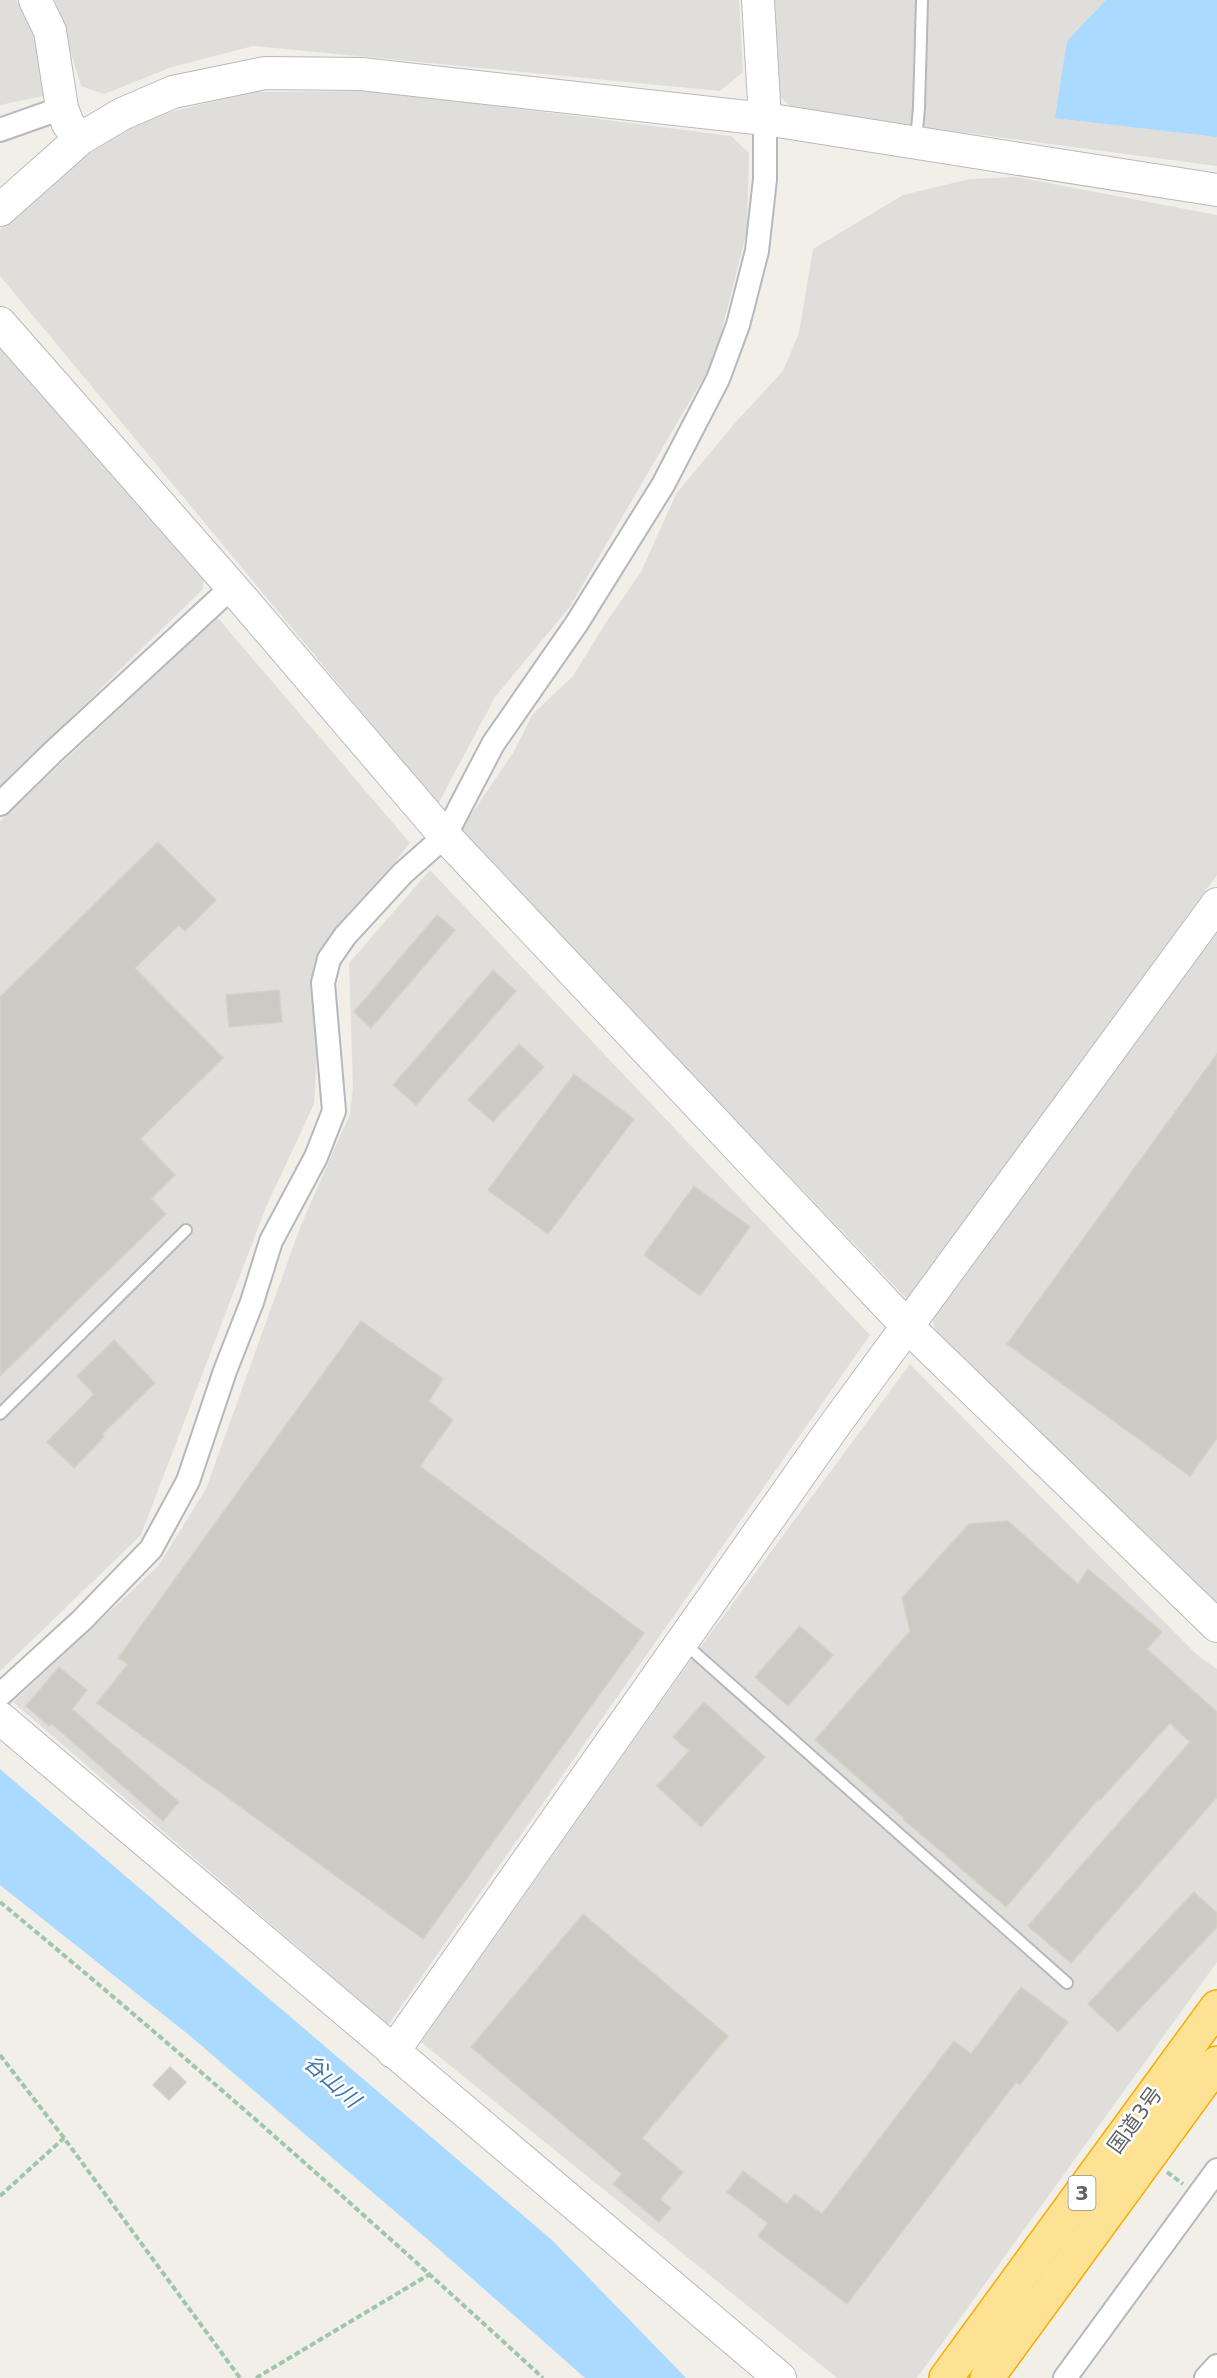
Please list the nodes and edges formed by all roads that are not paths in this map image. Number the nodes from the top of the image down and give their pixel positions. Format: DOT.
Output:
graph roads {
  1 [pos="35,0"];
  2 [pos="758,0"];
  3 [pos="922,0"];
  4 [pos="62,108"];
  5 [pos="765,119"];
  6 [pos="0,130"];
  7 [pos="80,139"];
  8 [pos="916,143"];
  9 [pos="1217,190"];
  10 [pos="0,210"];
  11 [pos="0,323"];
  12 [pos="232,587"];
  13 [pos="0,804"];
  14 [pos="445,836"];
  15 [pos="1217,904"];
  16 [pos="186,1230"];
  17 [pos="907,1326"];
  18 [pos="0,1414"];
  19 [pos="1217,1626"];
  20 [pos="681,1641"];
  21 [pos="0,1695"];
  22 [pos="0,1718"];
  23 [pos="1067,1983"];
  24 [pos="1217,2007"];
  25 [pos="393,2052"];
  26 [pos="1217,2063"];
  27 [pos="1211,2181"];
  28 [pos="1217,2366"];
  29 [pos="780,2378"];
  30 [pos="946,2378"];
  31 [pos="987,2378"];
  32 [pos="1065,2378"];
  33 [pos="1206,2378"];
  1 -- 4 [label="street"];
  2 -- 5 [label="street"];
  3 -- 8 [label="lane"];
  4 -- 6 [label="street"];
  4 -- 7 [label="street"];
  5 -- 7 [label="street"];
  5 -- 8 [label="street"];
  5 -- 14 [label="street"];
  7 -- 10 [label="street"];
  8 -- 9 [label="street"];
  11 -- 12 [label="street"];
  12 -- 13 [label="street"];
  12 -- 14 [label="street"];
  14 -- 17 [label="street"];
  14 -- 21 [label="street"];
  15 -- 17 [label="street"];
  16 -- 18 [label="lane"];
  17 -- 19 [label="street"];
  17 -- 20 [label="street"];
  20 -- 23 [label="lane"];
  20 -- 25 [label="street"];
  22 -- 25 [label="street"];
  24 -- 30 [label="highway, 国道3号 / 3"];
  25 -- 29 [label="street"];
  26 -- 31 [label="highway, 国道3号 / 3"];
  27 -- 32 [label="street"];
  28 -- 33 [label="street"];
}
